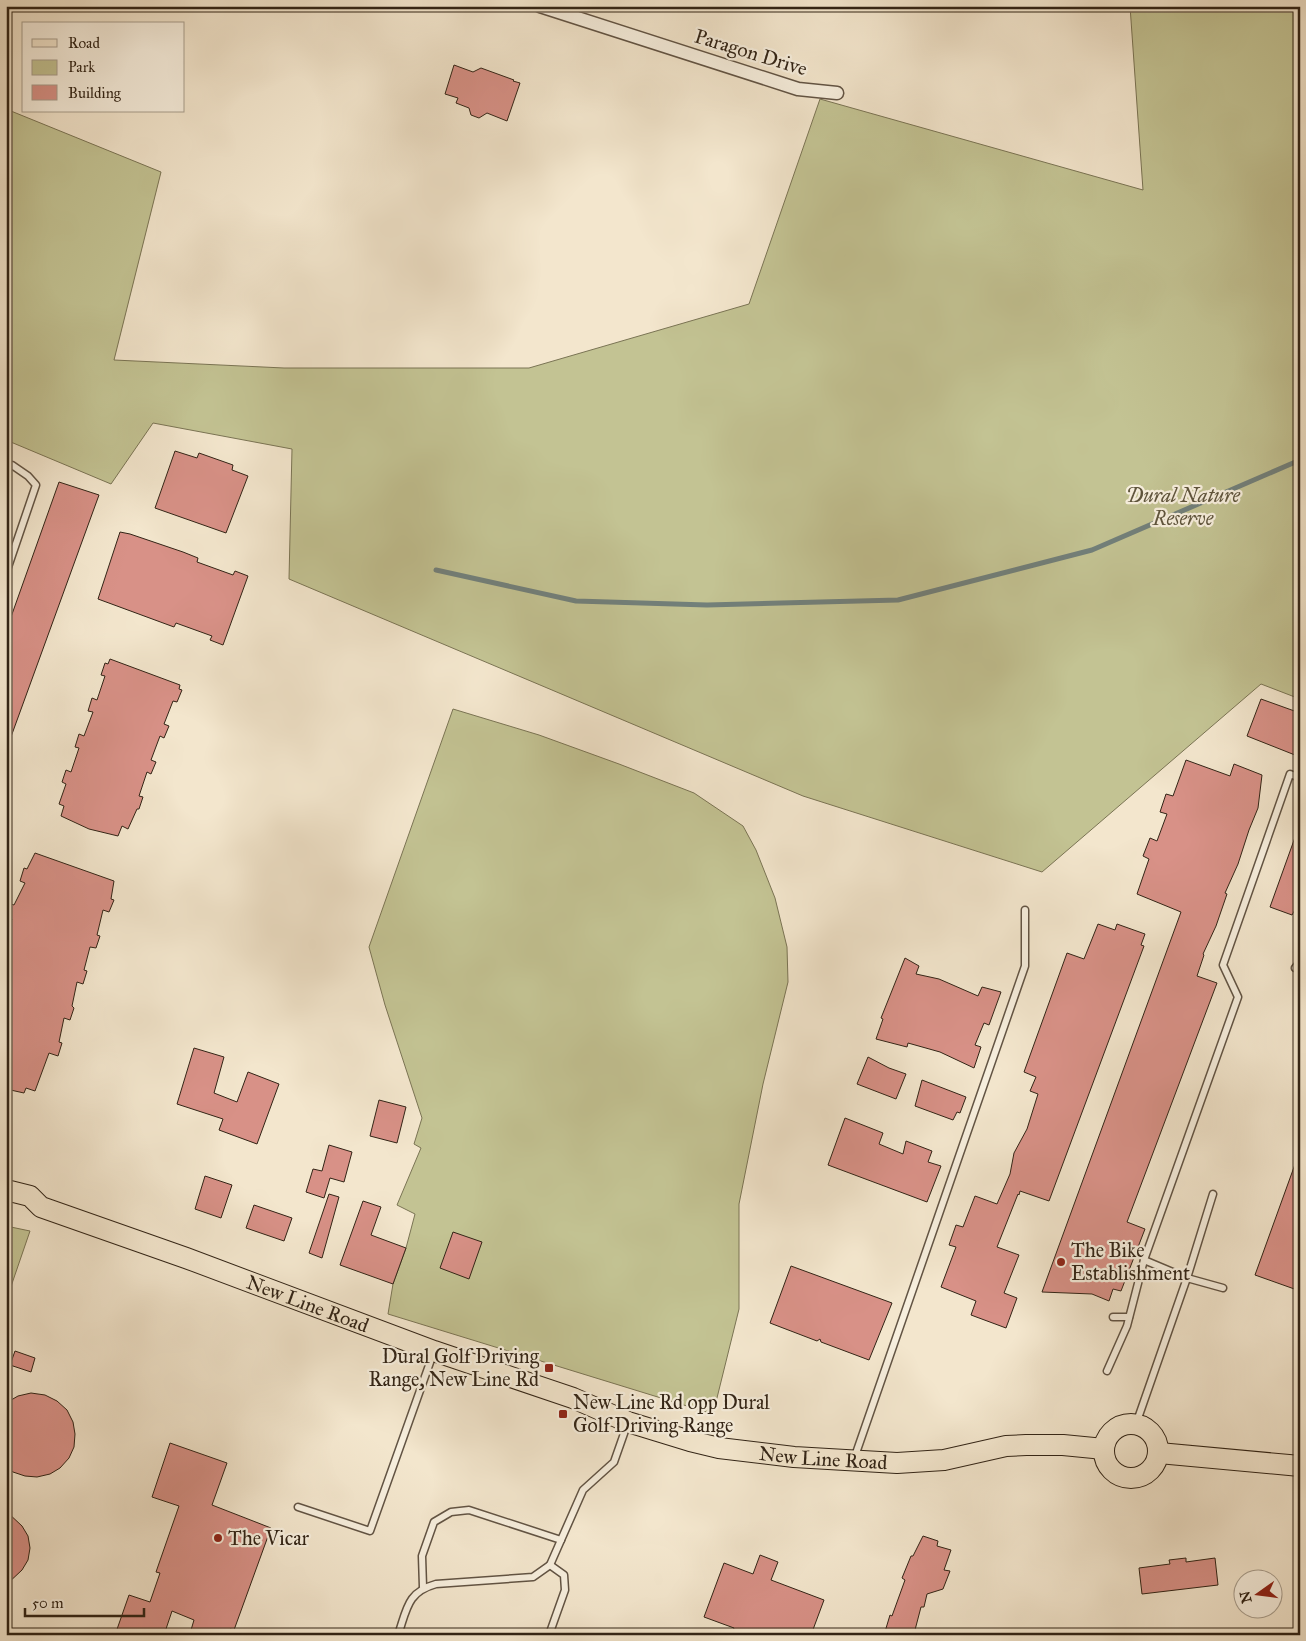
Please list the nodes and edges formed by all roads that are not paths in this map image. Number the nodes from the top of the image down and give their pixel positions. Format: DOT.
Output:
graph roads {
  1 [pos="540,6"];
  2 [pos="837,93"];
  3 [pos="6,469"];
  4 [pos="6,573"];
  5 [pos="1300,778"];
  6 [pos="1025,910"];
  7 [pos="1300,962"];
  8 [pos="1295,968"];
  9 [pos="6,1190"];
  10 [pos="1213,1194"];
  11 [pos="6,1204"];
  12 [pos="41,1207"];
  13 [pos="1144,1260"];
  14 [pos="1187,1278"];
  15 [pos="1223,1288"];
  16 [pos="1129,1317"];
  17 [pos="1113,1318"];
  18 [pos="434,1351"];
  19 [pos="1106,1371"];
  20 [pos="628,1422"];
  21 [pos="1136,1424"];
  22 [pos="1104,1449"];
  23 [pos="1158,1453"];
  24 [pos="853,1460"];
  25 [pos="1300,1466"];
  26 [pos="298,1506"];
  27 [pos="561,1540"];
  28 [pos="550,1565"];
  29 [pos="422,1587"];
  30 [pos="398,1635"];
  31 [pos="548,1635"];
  1 -- 2 [label="street, Paragon Drive"];
  3 -- 4 [label="lane"];
  5 -- 13 [label="lane"];
  6 -- 24 [label="lane"];
  7 -- 8 [label="lane"];
  9 -- 12 [label="main road, New Line Road"];
  10 -- 14 [label="lane"];
  11 -- 12 [label="main road, New Line Road"];
  12 -- 18 [label="main road, New Line Road"];
  13 -- 14 [label="lane"];
  13 -- 16 [label="lane"];
  14 -- 15 [label="lane"];
  14 -- 21 [label="lane"];
  16 -- 17 [label="lane"];
  16 -- 19 [label="lane"];
  18 -- 20 [label="main road, New Line Road"];
  18 -- 26 [label="lane"];
  20 -- 24 [label="main road, New Line Road"];
  20 -- 27 [label="lane"];
  21 -- 22 [label="main road"];
  21 -- 23 [label="main road"];
  22 -- 23 [label="main road"];
  22 -- 24 [label="main road, New Line Road"];
  23 -- 25 [label="main road"];
  27 -- 28 [label="lane"];
  27 -- 29 [label="lane"];
  28 -- 29 [label="lane"];
  28 -- 31 [label="lane"];
  29 -- 30 [label="lane"];
}
